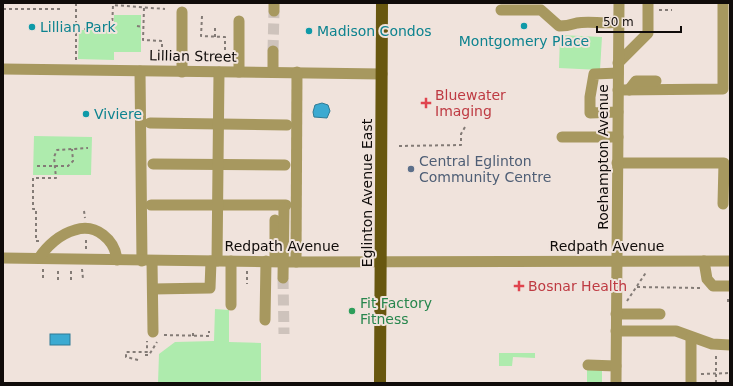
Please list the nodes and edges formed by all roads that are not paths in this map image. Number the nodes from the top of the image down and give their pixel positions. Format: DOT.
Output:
graph roads {
  1 [pos="382,3"];
  2 [pos="619,3"];
  3 [pos="648,3"];
  4 [pos="723,3"];
  5 [pos="502,10"];
  6 [pos="182,12"];
  7 [pos="239,21"];
  8 [pos="619,22"];
  9 [pos="273,51"];
  10 [pos="618,68"];
  11 [pos="3,69"];
  12 [pos="140,71"];
  13 [pos="182,72"];
  14 [pos="218,72"];
  15 [pos="239,72"];
  16 [pos="273,72"];
  17 [pos="296,72"];
  18 [pos="382,74"];
  19 [pos="656,81"];
  20 [pos="623,90"];
  21 [pos="618,112"];
  22 [pos="150,123"];
  23 [pos="218,124"];
  24 [pos="287,125"];
  25 [pos="618,137"];
  26 [pos="562,138"];
  27 [pos="218,163"];
  28 [pos="617,163"];
  29 [pos="153,164"];
  30 [pos="285,165"];
  31 [pos="723,204"];
  32 [pos="151,205"];
  33 [pos="218,205"];
  34 [pos="275,220"];
  35 [pos="3,258"];
  36 [pos="117,260"];
  37 [pos="147,261"];
  38 [pos="214,261"];
  39 [pos="231,261"];
  40 [pos="382,261"];
  41 [pos="704,261"];
  42 [pos="730,261"];
  43 [pos="41,262"];
  44 [pos="275,262"];
  45 [pos="296,262"];
  46 [pos="617,262"];
  47 [pos="283,278"];
  48 [pos="730,286"];
  49 [pos="153,289"];
  50 [pos="231,305"];
  51 [pos="616,314"];
  52 [pos="660,314"];
  53 [pos="265,320"];
  54 [pos="616,331"];
  55 [pos="156,335"];
  56 [pos="691,337"];
  57 [pos="730,345"];
  58 [pos="588,365"];
  59 [pos="616,366"];
  60 [pos="691,379"];
  61 [pos="380,383"];
  62 [pos="616,383"];
  1 -- 18 [label="main road, Eglinton Avenue East"];
  2 -- 8 [label="street, Roehampton Avenue"];
  3 -- 10 [label="street"];
  4 -- 20 [label="street"];
  5 -- 8 [label="street"];
  6 -- 13 [label="street"];
  7 -- 15 [label="street"];
  8 -- 10 [label="street, Roehampton Avenue"];
  9 -- 16 [label="street"];
  10 -- 20 [label="street, Roehampton Avenue"];
  10 -- 21 [label="street"];
  11 -- 12 [label="street, Lillian Street"];
  12 -- 13 [label="street, Lillian Street"];
  12 -- 37 [label="street"];
  13 -- 14 [label="street, Lillian Street"];
  14 -- 15 [label="street, Lillian Street"];
  14 -- 23 [label="street"];
  15 -- 16 [label="street, Lillian Street"];
  16 -- 17 [label="street, Lillian Street"];
  17 -- 18 [label="street, Lillian Street"];
  17 -- 45 [label="street"];
  18 -- 40 [label="main road, Eglinton Avenue East"];
  19 -- 20 [label="street"];
  20 -- 21 [label="street, Roehampton Avenue"];
  21 -- 25 [label="street, Roehampton Avenue"];
  22 -- 23 [label="street"];
  23 -- 24 [label="street"];
  23 -- 27 [label="street"];
  25 -- 26 [label="street"];
  25 -- 28 [label="street, Roehampton Avenue"];
  27 -- 29 [label="street"];
  27 -- 30 [label="street"];
  27 -- 33 [label="street"];
  28 -- 31 [label="street"];
  28 -- 46 [label="street, Roehampton Avenue"];
  32 -- 33 [label="street"];
  33 -- 38 [label="street"];
  33 -- 44 [label="street"];
  34 -- 44 [label="street"];
  35 -- 43 [label="street, Redpath Avenue"];
  36 -- 37 [label="street, Redpath Avenue"];
  36 -- 43 [label="street, Redpath Avenue"];
  36 -- 43 [label="street"];
  37 -- 38 [label="street, Redpath Avenue"];
  37 -- 49 [label="street"];
  38 -- 39 [label="street, Redpath Avenue"];
  38 -- 49 [label="street"];
  39 -- 44 [label="street, Redpath Avenue"];
  39 -- 50 [label="street"];
  40 -- 45 [label="street, Redpath Avenue"];
  40 -- 46 [label="street, Redpath Avenue"];
  40 -- 61 [label="main road, Eglinton Avenue East"];
  41 -- 42 [label="street, Redpath Avenue"];
  41 -- 46 [label="street, Redpath Avenue"];
  41 -- 48 [label="street"];
  44 -- 45 [label="street, Redpath Avenue"];
  44 -- 47 [label="street"];
  44 -- 53 [label="street"];
  46 -- 51 [label="street, Roehampton Avenue"];
  49 -- 55 [label="street"];
  51 -- 52 [label="street"];
  51 -- 54 [label="street, Roehampton Avenue"];
  54 -- 56 [label="street"];
  54 -- 59 [label="street, Roehampton Avenue"];
  56 -- 57 [label="street"];
  56 -- 60 [label="street"];
  58 -- 59 [label="street"];
  59 -- 62 [label="street, Roehampton Avenue"];
}
